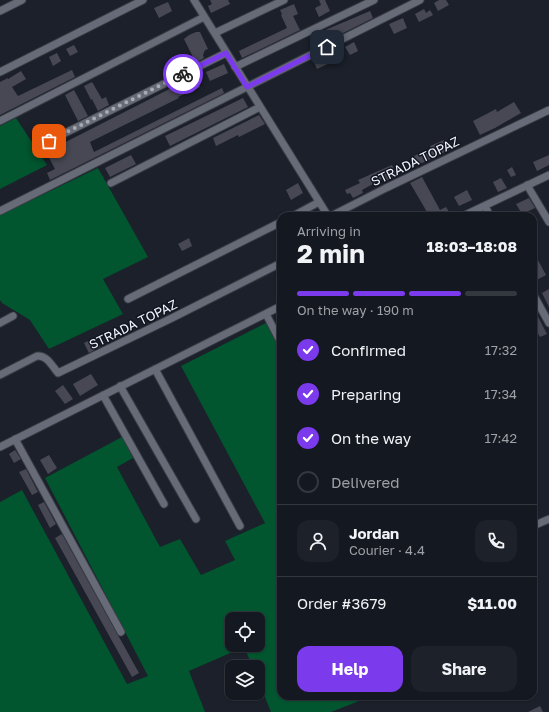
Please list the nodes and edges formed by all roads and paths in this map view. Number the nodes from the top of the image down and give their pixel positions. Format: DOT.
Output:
graph roads {
  1 [pos="22,0"];
  2 [pos="143,0"];
  3 [pos="194,0"];
  4 [pos="284,0"];
  5 [pos="374,0"];
  6 [pos="420,0"];
  7 [pos="0,11"];
  8 [pos="204,17"];
  9 [pos="215,33"];
  10 [pos="226,53"];
  11 [pos="235,67"];
  12 [pos="0,72"];
  13 [pos="247,87"];
  14 [pos="260,107"];
  15 [pos="549,110"];
  16 [pos="0,121"];
  17 [pos="49,141"];
  18 [pos="549,175"];
  19 [pos="111,183"];
  20 [pos="528,185"];
  21 [pos="319,202"];
  22 [pos="485,206"];
  23 [pos="0,211"];
  24 [pos="300,212"];
  25 [pos="325,212"];
  26 [pos="339,212"];
  27 [pos="472,212"];
  28 [pos="488,212"];
  29 [pos="549,222"];
  30 [pos="277,224"];
  31 [pos="277,265"];
  32 [pos="128,299"];
  33 [pos="537,301"];
  34 [pos="277,308"];
  35 [pos="266,314"];
  36 [pos="13,316"];
  37 [pos="0,322"];
  38 [pos="549,323"];
  39 [pos="277,335"];
  40 [pos="155,369"];
  41 [pos="0,375"];
  42 [pos="120,386"];
  43 [pos="103,395"];
  44 [pos="15,439"];
  45 [pos="0,447"];
  46 [pos="164,504"];
  47 [pos="196,519"];
  48 [pos="549,519"];
  49 [pos="537,524"];
  50 [pos="240,526"];
  51 [pos="121,632"];
  1 -- 7 [label="street"];
  2 -- 12 [label="street"];
  3 -- 8 [label="street"];
  4 -- 9 [label="street"];
  5 -- 11 [label="street"];
  6 -- 13 [label="street"];
  8 -- 9 [label="street"];
  8 -- 16 [label="street"];
  9 -- 10 [label="street"];
  10 -- 11 [label="street"];
  10 -- 17 [label="street"];
  11 -- 13 [label="street"];
  13 -- 14 [label="street"];
  13 -- 23 [label="street"];
  14 -- 19 [label="street"];
  14 -- 21 [label="street"];
  15 -- 26 [label="street, STRADA TOPAZ"];
  18 -- 20 [label="street"];
  20 -- 22 [label="street"];
  20 -- 29 [label="street"];
  21 -- 24 [label="street"];
  21 -- 25 [label="street"];
  22 -- 27 [label="street"];
  22 -- 28 [label="street"];
  30 -- 32 [label="street, STRADA TOPAZ"];
  31 -- 41 [label="street, STRADA TOPAZ"];
  33 -- 38 [label="street"];
  34 -- 35 [label="street"];
  35 -- 39 [label="street"];
  35 -- 40 [label="street"];
  36 -- 37 [label="street"];
  40 -- 42 [label="street"];
  40 -- 50 [label="street"];
  42 -- 43 [label="street"];
  42 -- 47 [label="street"];
  43 -- 44 [label="street"];
  43 -- 46 [label="street"];
  44 -- 45 [label="street"];
  44 -- 51 [label="street"];
  48 -- 49 [label="street"];
}
